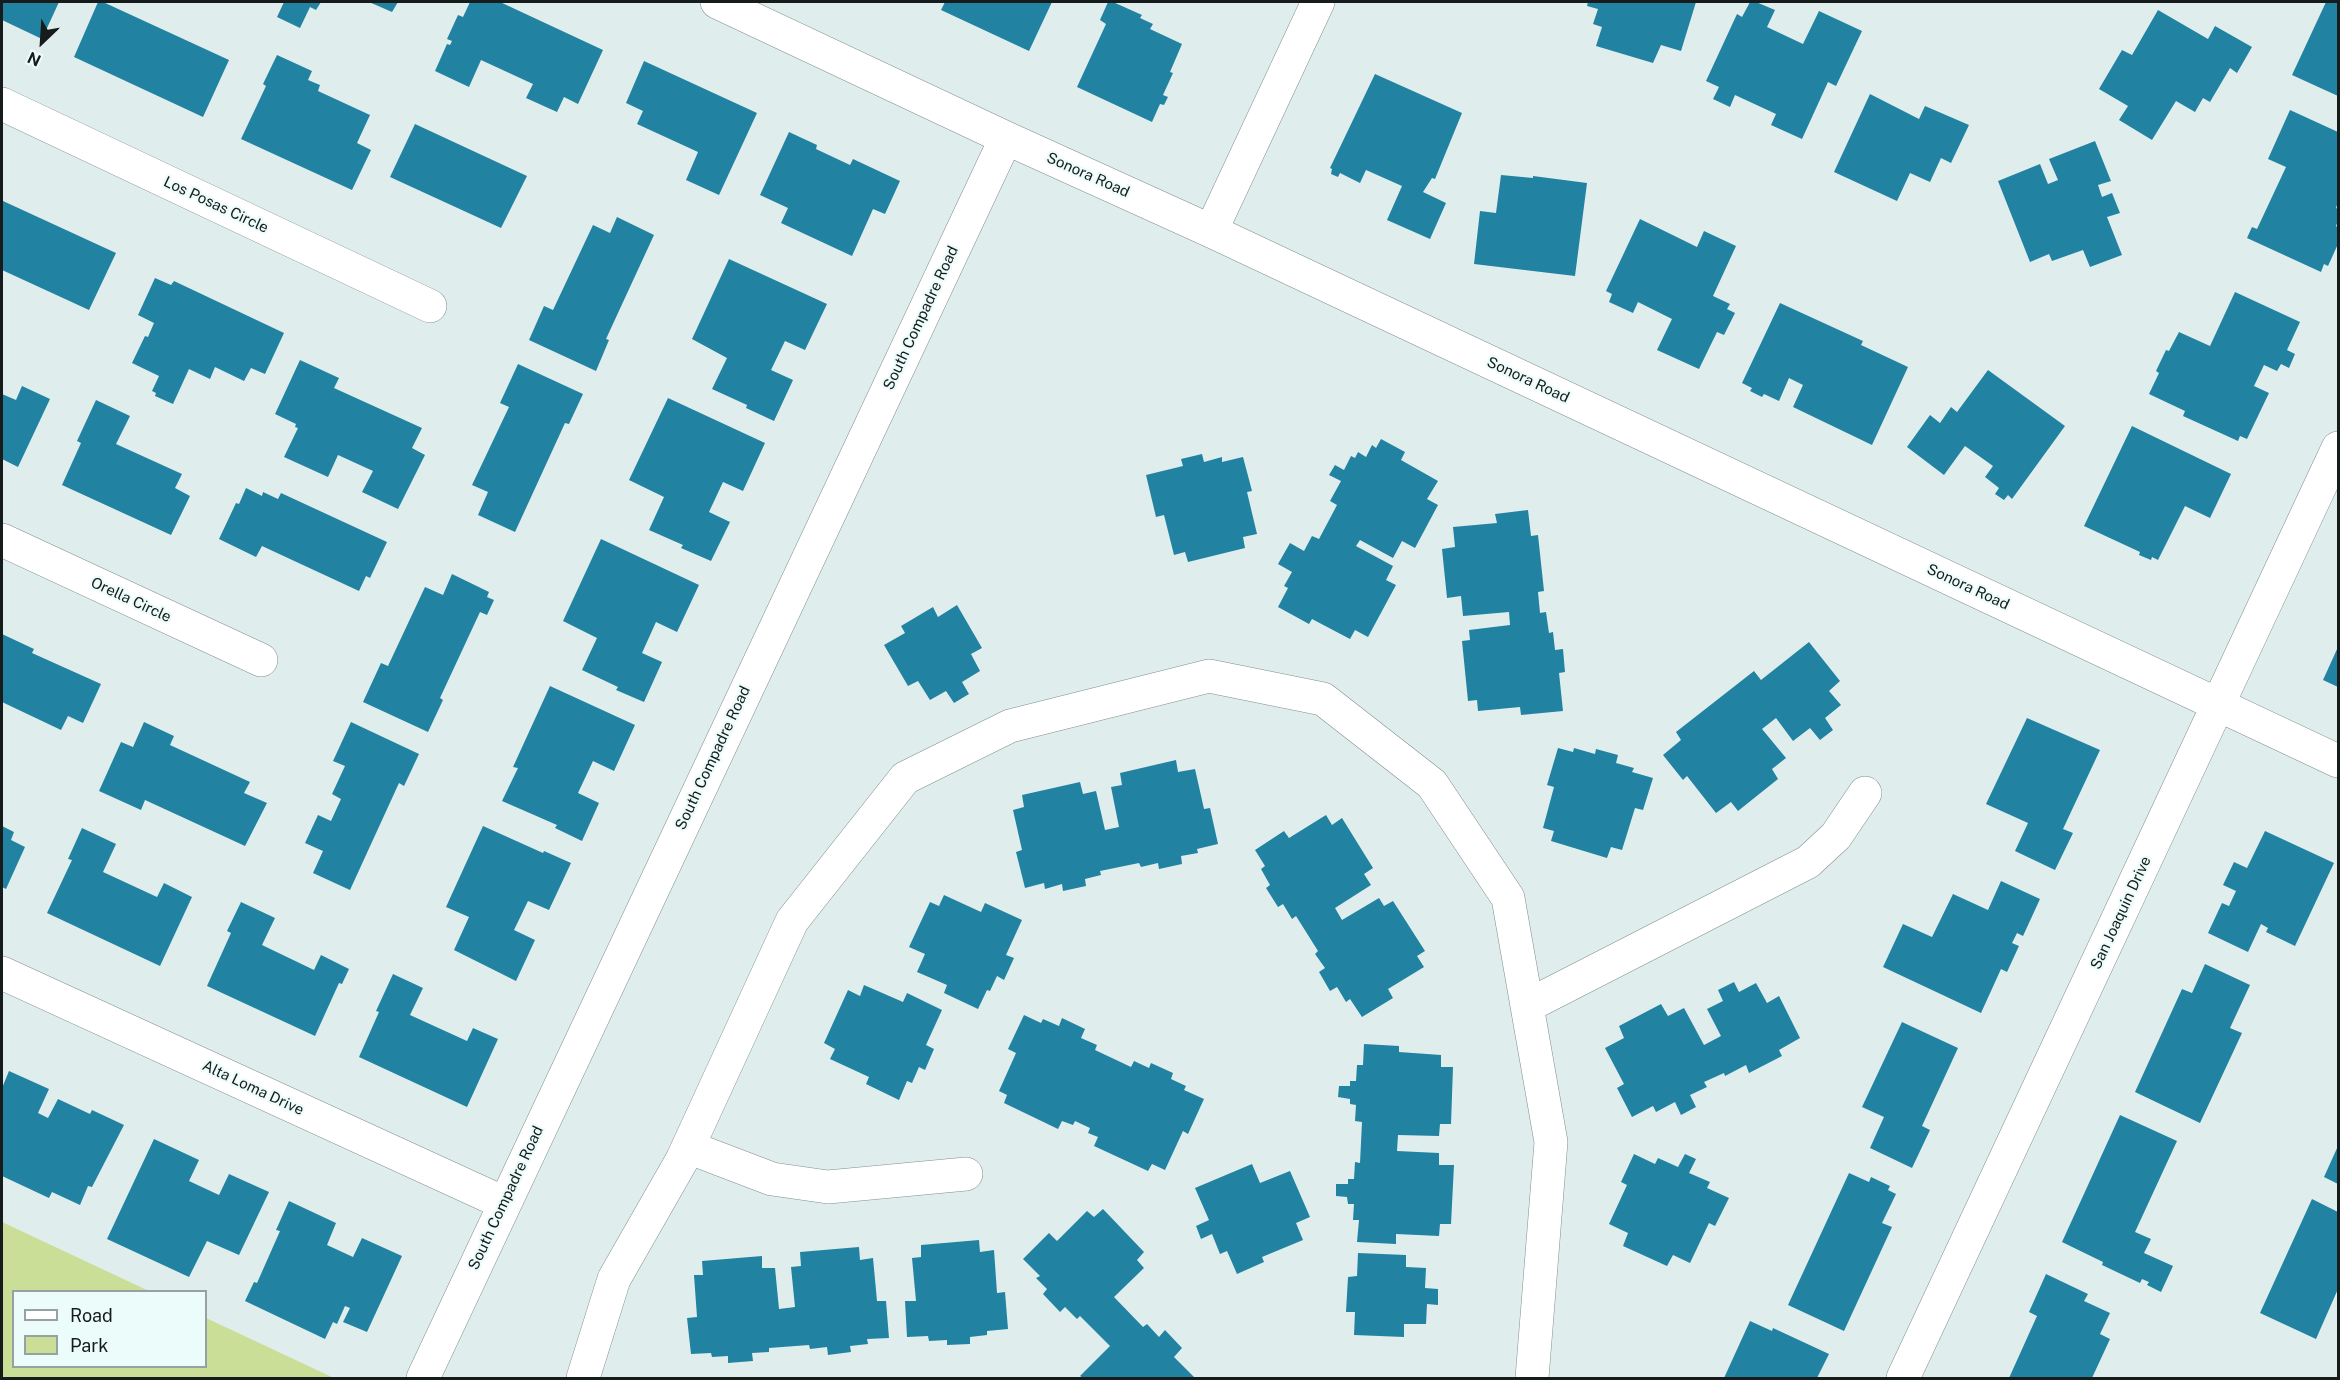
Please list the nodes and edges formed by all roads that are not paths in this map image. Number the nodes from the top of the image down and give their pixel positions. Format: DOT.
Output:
graph roads {
  1 [pos="717,2"];
  2 [pos="1317,2"];
  3 [pos="2,104"];
  4 [pos="1006,138"];
  5 [pos="1211,231"];
  6 [pos="429,306"];
  7 [pos="2338,448"];
  8 [pos="2,540"];
  9 [pos="261,660"];
  10 [pos="2218,705"];
  11 [pos="2338,761"];
  12 [pos="1865,793"];
  13 [pos="2,973"];
  14 [pos="1527,1006"];
  15 [pos="688,1147"];
  16 [pos="966,1174"];
  17 [pos="504,1203"];
  18 [pos="423,1378"];
  19 [pos="583,1378"];
  20 [pos="1532,1378"];
  21 [pos="1903,1378"];
  1 -- 4 [label="street, Sonora Road"];
  2 -- 5 [label="street"];
  3 -- 6 [label="street, Los Posas Circle"];
  4 -- 5 [label="street, Sonora Road"];
  4 -- 17 [label="street, South Compadre Road"];
  5 -- 10 [label="street, Sonora Road"];
  7 -- 10 [label="street, San Joaquin Drive"];
  8 -- 9 [label="street, Orella Circle"];
  10 -- 11 [label="street, Sonora Road"];
  10 -- 21 [label="street, San Joaquin Drive"];
  12 -- 14 [label="street"];
  13 -- 17 [label="street, Alta Loma Drive"];
  14 -- 15 [label="street"];
  14 -- 20 [label="street"];
  15 -- 16 [label="street"];
  15 -- 19 [label="street"];
  17 -- 18 [label="street, South Compadre Road"];
}
